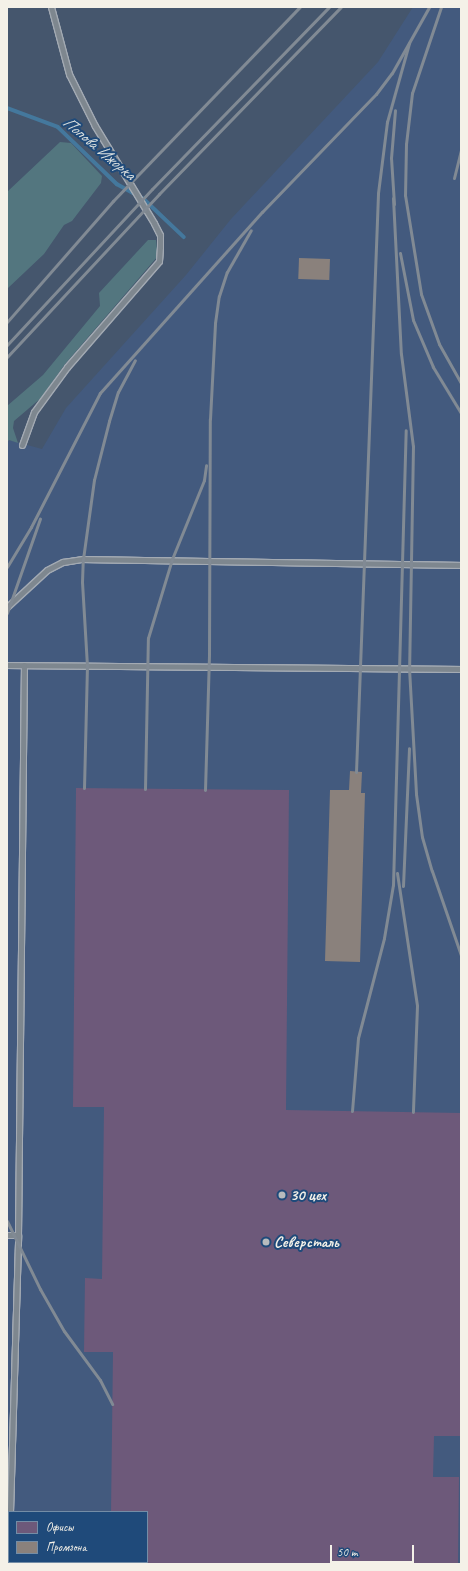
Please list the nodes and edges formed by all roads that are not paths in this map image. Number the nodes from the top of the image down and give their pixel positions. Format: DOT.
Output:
graph roads {
  1 [pos="51,7"];
  2 [pos="22,445"];
  3 [pos="461,565"];
  4 [pos="7,607"];
  5 [pos="7,665"];
  6 [pos="24,665"];
  7 [pos="461,669"];
  8 [pos="7,1235"];
  9 [pos="18,1235"];
  10 [pos="10,1511"];
  1 -- 2 [label="lane"];
  3 -- 4 [label="lane"];
  5 -- 6 [label="lane"];
  6 -- 7 [label="lane"];
  6 -- 9 [label="lane"];
  8 -- 9 [label="lane"];
  9 -- 10 [label="lane"];
}
